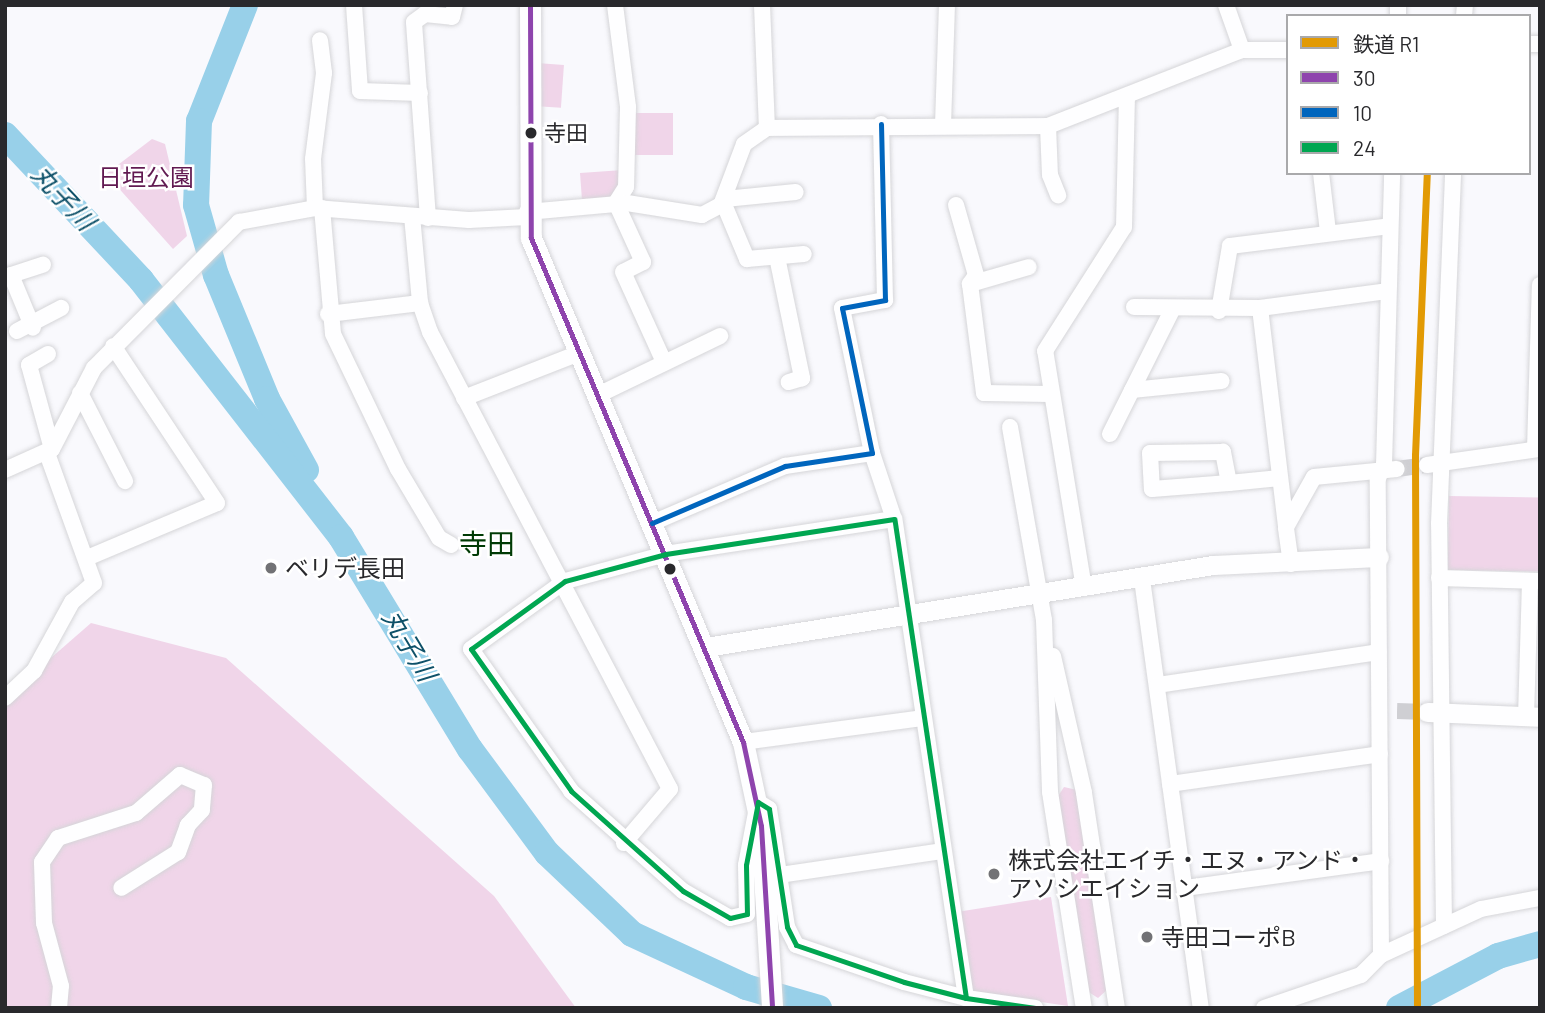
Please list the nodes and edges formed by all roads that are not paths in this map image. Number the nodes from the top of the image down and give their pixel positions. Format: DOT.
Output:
graph roads {
  1 [pos="354,5"];
  2 [pos="455,5"];
  3 [pos="530,5"];
  4 [pos="615,5"];
  5 [pos="762,5"];
  6 [pos="947,5"];
  7 [pos="1226,5"];
  8 [pos="320,40"];
  9 [pos="1242,50"];
  10 [pos="1286,50"];
  11 [pos="419,93"];
  12 [pos="1127,97"];
  13 [pos="881,124"];
  14 [pos="943,125"];
  15 [pos="1048,125"];
  16 [pos="766,128"];
  17 [pos="1321,175"];
  18 [pos="1392,175"];
  19 [pos="1453,175"];
  20 [pos="796,192"];
  21 [pos="1058,195"];
  22 [pos="724,201"];
  23 [pos="616,203"];
  24 [pos="956,205"];
  25 [pos="319,208"];
  26 [pos="527,215"];
  27 [pos="420,217"];
  28 [pos="1390,226"];
  29 [pos="1328,232"];
  30 [pos="804,254"];
  31 [pos="777,257"];
  32 [pos="43,265"];
  33 [pos="1029,267"];
  34 [pos="8,276"];
  35 [pos="970,284"];
  36 [pos="1540,285"];
  37 [pos="1387,291"];
  38 [pos="420,303"];
  39 [pos="1134,307"];
  40 [pos="61,308"];
  41 [pos="1260,308"];
  42 [pos="1172,310"];
  43 [pos="1219,311"];
  44 [pos="328,314"];
  45 [pos="720,336"];
  46 [pos="113,346"];
  47 [pos="48,354"];
  48 [pos="577,354"];
  49 [pos="664,362"];
  50 [pos="1222,381"];
  51 [pos="789,382"];
  52 [pos="1132,390"];
  53 [pos="80,393"];
  54 [pos="1051,394"];
  55 [pos="596,396"];
  56 [pos="464,398"];
  57 [pos="1010,427"];
  58 [pos="1110,434"];
  59 [pos="1538,449"];
  60 [pos="50,451"];
  61 [pos="872,453"];
  62 [pos="1444,463"];
  63 [pos="1427,465"];
  64 [pos="1397,469"];
  65 [pos="5,470"];
  66 [pos="1379,471"];
  67 [pos="1280,478"];
  68 [pos="125,481"];
  69 [pos="1229,482"];
  70 [pos="894,519"];
  71 [pos="652,523"];
  72 [pos="1286,527"];
  73 [pos="451,545"];
  74 [pos="666,554"];
  75 [pos="1379,556"];
  76 [pos="87,558"];
  77 [pos="1291,564"];
  78 [pos="1439,578"];
  79 [pos="1142,579"];
  80 [pos="565,581"];
  81 [pos="1535,581"];
  82 [pos="1084,588"];
  83 [pos="1040,596"];
  84 [pos="907,615"];
  85 [pos="1044,620"];
  86 [pos="706,647"];
  87 [pos="1379,652"];
  88 [pos="1158,685"];
  89 [pos="5,698"];
  90 [pos="1379,709"];
  91 [pos="1397,711"];
  92 [pos="1434,712"];
  93 [pos="1533,717"];
  94 [pos="923,718"];
  95 [pos="743,742"];
  96 [pos="1380,754"];
  97 [pos="1170,784"];
  98 [pos="758,802"];
  99 [pos="624,843"];
  100 [pos="942,852"];
  101 [pos="1381,861"];
  102 [pos="780,875"];
  103 [pos="121,888"];
  104 [pos="1185,888"];
  105 [pos="1540,898"];
  106 [pos="1444,926"];
  107 [pos="1381,955"];
  108 [pos="966,998"];
  109 [pos="1278,1005"];
  110 [pos="59,1008"];
  111 [pos="772,1008"];
  112 [pos="1035,1008"];
  113 [pos="1084,1008"];
  114 [pos="1117,1008"];
  115 [pos="1201,1008"];
  1 -- 11 [label="street"];
  2 -- 11 [label="street"];
  3 -- 26 [label="main road"];
  4 -- 23 [label="street"];
  5 -- 16 [label="street"];
  6 -- 14 [label="street"];
  7 -- 9 [label="street"];
  8 -- 25 [label="street"];
  9 -- 10 [label="street"];
  9 -- 12 [label="street"];
  11 -- 27 [label="street"];
  12 -- 15 [label="street"];
  12 -- 54 [label="street"];
  13 -- 14 [label="street"];
  13 -- 16 [label="street"];
  13 -- 61 [label="street"];
  14 -- 15 [label="street"];
  15 -- 21 [label="street"];
  16 -- 22 [label="street"];
  17 -- 29 [label="street"];
  18 -- 28 [label="street"];
  19 -- 62 [label="street"];
  20 -- 22 [label="street"];
  22 -- 23 [label="street"];
  22 -- 31 [label="street"];
  23 -- 26 [label="street"];
  23 -- 49 [label="street"];
  24 -- 35 [label="street"];
  25 -- 27 [label="street"];
  25 -- 44 [label="street"];
  25 -- 46 [label="street"];
  26 -- 27 [label="street"];
  26 -- 48 [label="main road"];
  27 -- 38 [label="street"];
  28 -- 29 [label="street"];
  28 -- 37 [label="street"];
  29 -- 43 [label="street"];
  30 -- 31 [label="street"];
  31 -- 51 [label="street"];
  32 -- 34 [label="street"];
  33 -- 35 [label="street"];
  34 -- 40 [label="street"];
  35 -- 54 [label="street"];
  36 -- 59 [label="street"];
  37 -- 41 [label="street"];
  37 -- 66 [label="street"];
  38 -- 44 [label="street"];
  38 -- 56 [label="street"];
  39 -- 42 [label="street"];
  41 -- 43 [label="street"];
  41 -- 67 [label="street"];
  42 -- 43 [label="street"];
  42 -- 52 [label="street"];
  44 -- 73 [label="street"];
  45 -- 49 [label="street"];
  46 -- 53 [label="street"];
  46 -- 76 [label="street"];
  47 -- 60 [label="street"];
  48 -- 55 [label="main road"];
  48 -- 56 [label="street"];
  49 -- 55 [label="street"];
  50 -- 52 [label="street"];
  52 -- 58 [label="street"];
  53 -- 60 [label="street"];
  53 -- 68 [label="street"];
  54 -- 82 [label="street"];
  55 -- 71 [label="main road"];
  56 -- 80 [label="street"];
  57 -- 83 [label="street"];
  59 -- 62 [label="street"];
  60 -- 65 [label="street"];
  60 -- 76 [label="street"];
  61 -- 70 [label="street"];
  61 -- 71 [label="street"];
  62 -- 63 [label="street"];
  62 -- 78 [label="street"];
  64 -- 66 [label="street"];
  66 -- 72 [label="street"];
  66 -- 75 [label="street"];
  67 -- 69 [label="street"];
  67 -- 72 [label="street"];
  69 -- 69 [label="street"];
  70 -- 74 [label="street"];
  70 -- 84 [label="street"];
  71 -- 74 [label="main road"];
  72 -- 77 [label="street"];
  74 -- 80 [label="street"];
  74 -- 86 [label="main road"];
  75 -- 77 [label="street"];
  75 -- 87 [label="street"];
  76 -- 89 [label="street"];
  77 -- 79 [label="street"];
  78 -- 81 [label="street"];
  78 -- 92 [label="street"];
  79 -- 82 [label="street"];
  79 -- 88 [label="street"];
  80 -- 99 [label="street"];
  80 -- 99 [label="street"];
  81 -- 93 [label="street"];
  82 -- 83 [label="street"];
  83 -- 84 [label="street"];
  83 -- 85 [label="street"];
  84 -- 86 [label="street"];
  84 -- 94 [label="street"];
  85 -- 113 [label="street"];
  85 -- 114 [label="street"];
  86 -- 95 [label="main road"];
  87 -- 88 [label="street"];
  87 -- 90 [label="street"];
  88 -- 97 [label="street"];
  90 -- 91 [label="street"];
  90 -- 96 [label="street"];
  92 -- 93 [label="street"];
  92 -- 106 [label="street"];
  94 -- 95 [label="street"];
  94 -- 100 [label="street"];
  95 -- 98 [label="main road"];
  96 -- 97 [label="street"];
  96 -- 101 [label="street"];
  97 -- 104 [label="street"];
  98 -- 99 [label="street"];
  98 -- 102 [label="street"];
  98 -- 111 [label="main road"];
  100 -- 102 [label="street"];
  100 -- 108 [label="street"];
  101 -- 104 [label="street"];
  101 -- 107 [label="street"];
  102 -- 108 [label="street"];
  103 -- 110 [label="street"];
  104 -- 115 [label="street"];
  105 -- 106 [label="street"];
  106 -- 107 [label="street"];
  107 -- 109 [label="street"];
  108 -- 112 [label="street"];
}
